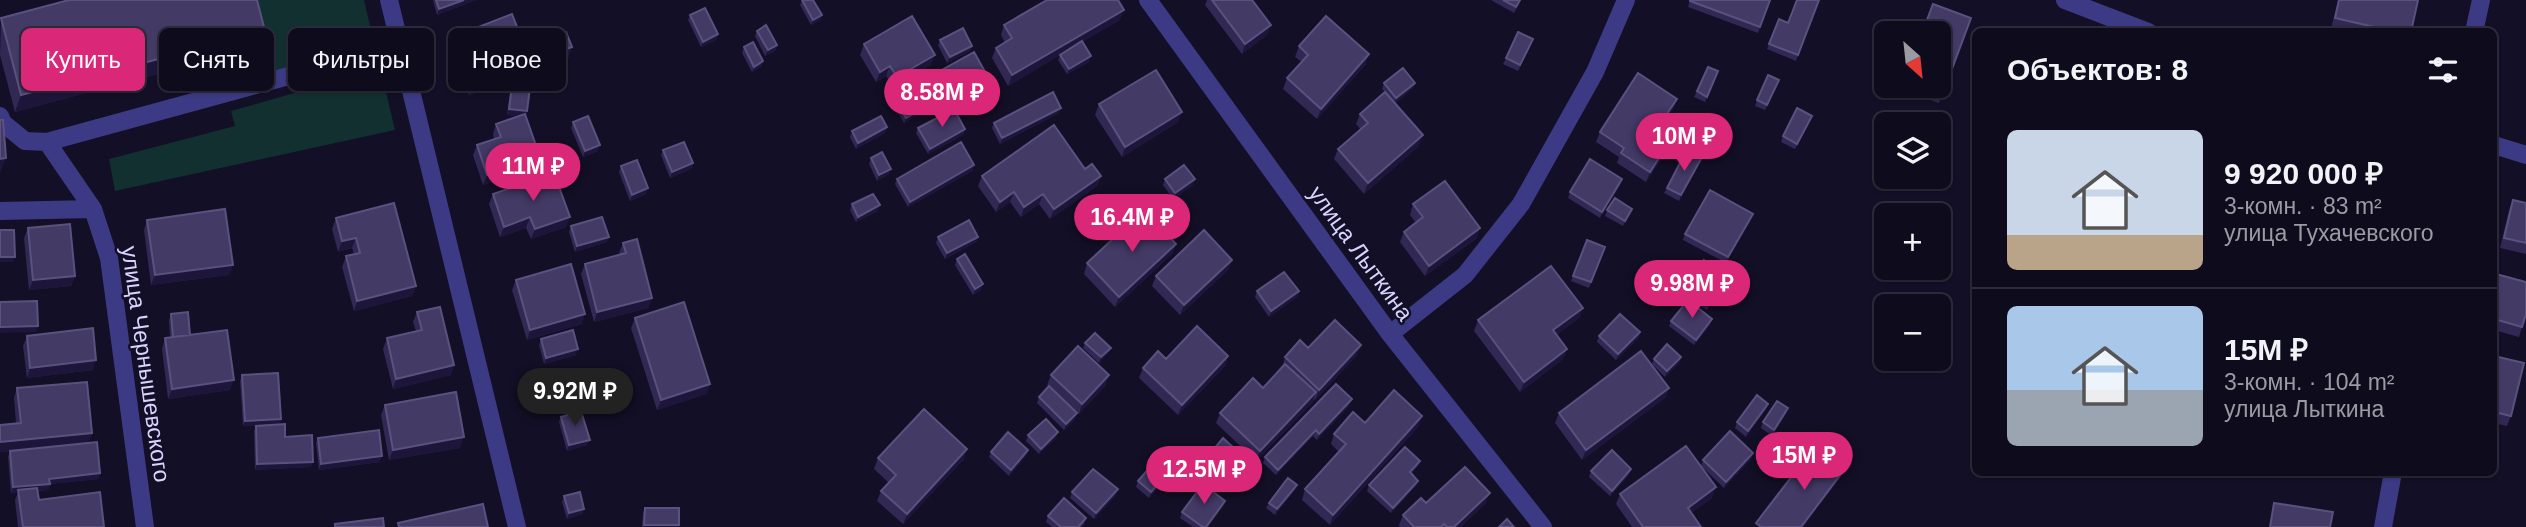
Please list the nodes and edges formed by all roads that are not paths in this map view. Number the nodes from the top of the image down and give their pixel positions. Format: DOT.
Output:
graph roads {
  1 [pos="389,0"];
  2 [pos="1148,0"];
  3 [pos="1626,0"];
  4 [pos="2065,0"];
  5 [pos="2481,0"];
  6 [pos="2138,28"];
  7 [pos="2475,28"];
  8 [pos="288,76"];
  9 [pos="0,116"];
  10 [pos="47,142"];
  11 [pos="2497,146"];
  12 [pos="2526,155"];
  13 [pos="93,209"];
  14 [pos="0,211"];
  15 [pos="1390,334"];
  16 [pos="2392,476"];
  17 [pos="145,527"];
  18 [pos="517,527"];
  19 [pos="1543,527"];
  20 [pos="2384,527"];
  1 -- 18 [label="street"];
  2 -- 15 [label="street, улица Лыткина"];
  3 -- 15 [label="street"];
  4 -- 6 [label="street"];
  5 -- 7 [label="street"];
  8 -- 10 [label="street"];
  9 -- 10 [label="street"];
  10 -- 13 [label="street, улица Чернышевского"];
  11 -- 12 [label="street"];
  13 -- 14 [label="street"];
  13 -- 17 [label="street, улица Чернышевского"];
  15 -- 19 [label="street, улица Лыткина"];
  16 -- 20 [label="street"];
}
